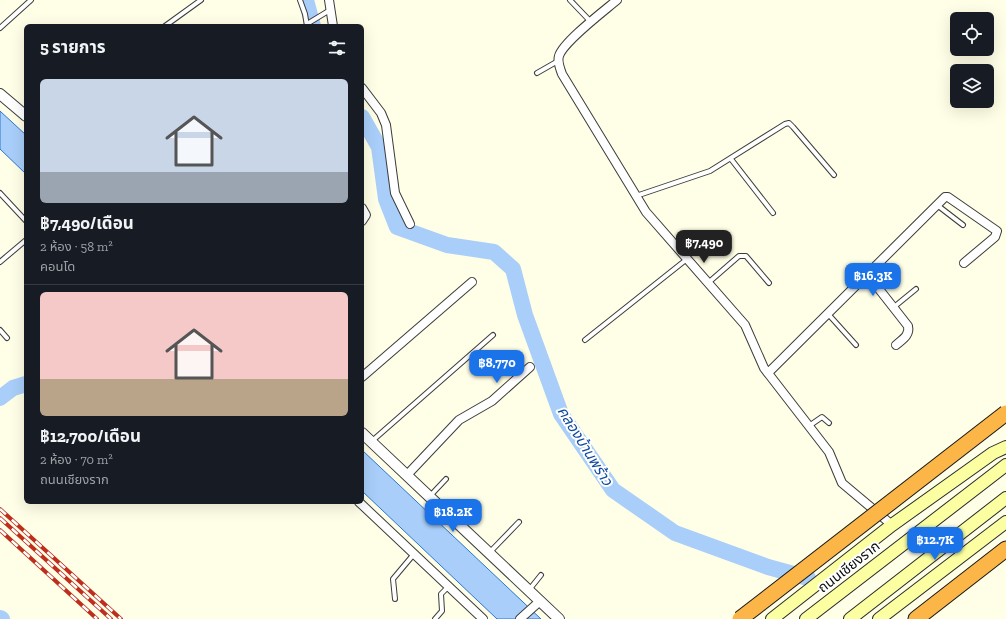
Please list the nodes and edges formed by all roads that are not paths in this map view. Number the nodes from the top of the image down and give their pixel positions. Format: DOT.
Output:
graph roads {
  1 [pos="31,0"];
  2 [pos="201,0"];
  3 [pos="300,0"];
  4 [pos="329,0"];
  5 [pos="570,0"];
  6 [pos="618,0"];
  7 [pos="330,10"];
  8 [pos="592,22"];
  9 [pos="168,24"];
  10 [pos="307,24"];
  11 [pos="309,24"];
  12 [pos="333,24"];
  13 [pos="0,28"];
  14 [pos="558,60"];
  15 [pos="537,73"];
  16 [pos="364,91"];
  17 [pos="0,94"];
  18 [pos="24,114"];
  19 [pos="731,158"];
  20 [pos="834,175"];
  21 [pos="0,193"];
  22 [pos="636,196"];
  23 [pos="937,205"];
  24 [pos="773,213"];
  25 [pos="24,219"];
  26 [pos="410,224"];
  27 [pos="963,225"];
  28 [pos="24,242"];
  29 [pos="687,259"];
  30 [pos="0,262"];
  31 [pos="964,263"];
  32 [pos="868,274"];
  33 [pos="472,282"];
  34 [pos="708,283"];
  35 [pos="769,283"];
  36 [pos="916,289"];
  37 [pos="894,307"];
  38 [pos="829,314"];
  39 [pos="0,330"];
  40 [pos="493,335"];
  41 [pos="7,338"];
  42 [pos="585,340"];
  43 [pos="856,345"];
  44 [pos="896,345"];
  45 [pos="530,367"];
  46 [pos="768,373"];
  47 [pos="364,375"];
  48 [pos="1006,413"];
  49 [pos="829,423"];
  50 [pos="809,426"];
  51 [pos="364,435"];
  52 [pos="372,442"];
  53 [pos="1006,447"];
  54 [pos="1006,465"];
  55 [pos="407,475"];
  56 [pos="446,479"];
  57 [pos="430,496"];
  58 [pos="1006,498"];
  59 [pos="361,504"];
  60 [pos="519,522"];
  61 [pos="1006,522"];
  62 [pos="892,524"];
  63 [pos="1006,549"];
  64 [pos="489,552"];
  65 [pos="414,554"];
  66 [pos="540,575"];
  67 [pos="449,586"];
  68 [pos="528,590"];
  69 [pos="395,599"];
  70 [pos="537,603"];
  71 [pos="435,619"];
  72 [pos="483,619"];
  73 [pos="520,619"];
  74 [pos="559,619"];
  75 [pos="740,619"];
  76 [pos="772,619"];
  77 [pos="806,619"];
  78 [pos="850,619"];
  79 [pos="879,619"];
  80 [pos="916,619"];
  1 -- 13 [label="lane"];
  2 -- 9 [label="lane"];
  3 -- 10 [label="lane"];
  4 -- 7 [label="street"];
  5 -- 8 [label="lane"];
  6 -- 8 [label="street"];
  7 -- 11 [label="lane"];
  7 -- 12 [label="street"];
  8 -- 14 [label="street"];
  14 -- 15 [label="lane"];
  14 -- 22 [label="street"];
  16 -- 26 [label="street"];
  17 -- 18 [label="street"];
  19 -- 20 [label="lane"];
  19 -- 22 [label="lane"];
  19 -- 24 [label="lane"];
  21 -- 25 [label="lane"];
  22 -- 29 [label="street"];
  23 -- 27 [label="lane"];
  23 -- 31 [label="street"];
  23 -- 32 [label="street"];
  28 -- 30 [label="lane"];
  29 -- 34 [label="street"];
  29 -- 42 [label="lane"];
  32 -- 37 [label="street"];
  32 -- 38 [label="street"];
  33 -- 47 [label="street"];
  34 -- 35 [label="lane"];
  34 -- 46 [label="street"];
  36 -- 37 [label="lane"];
  37 -- 44 [label="street"];
  38 -- 43 [label="lane"];
  38 -- 46 [label="street"];
  39 -- 41 [label="lane"];
  40 -- 52 [label="lane"];
  45 -- 55 [label="street"];
  46 -- 50 [label="street"];
  48 -- 75 [label="highway, bridge"];
  49 -- 50 [label="lane"];
  50 -- 62 [label="street"];
  51 -- 52 [label="street"];
  52 -- 55 [label="street"];
  53 -- 62 [label="main road"];
  54 -- 77 [label="main road, ถนนเชียงราก"];
  55 -- 57 [label="street"];
  56 -- 57 [label="lane"];
  57 -- 64 [label="street"];
  58 -- 78 [label="main road"];
  59 -- 65 [label="street"];
  60 -- 64 [label="lane"];
  61 -- 79 [label="main road"];
  62 -- 76 [label="main road"];
  63 -- 80 [label="highway"];
  64 -- 68 [label="street"];
  65 -- 67 [label="street"];
  65 -- 69 [label="lane"];
  66 -- 68 [label="lane"];
  67 -- 71 [label="lane"];
  67 -- 72 [label="street"];
  68 -- 70 [label="street"];
  70 -- 73 [label="street"];
  70 -- 74 [label="street"];
}
